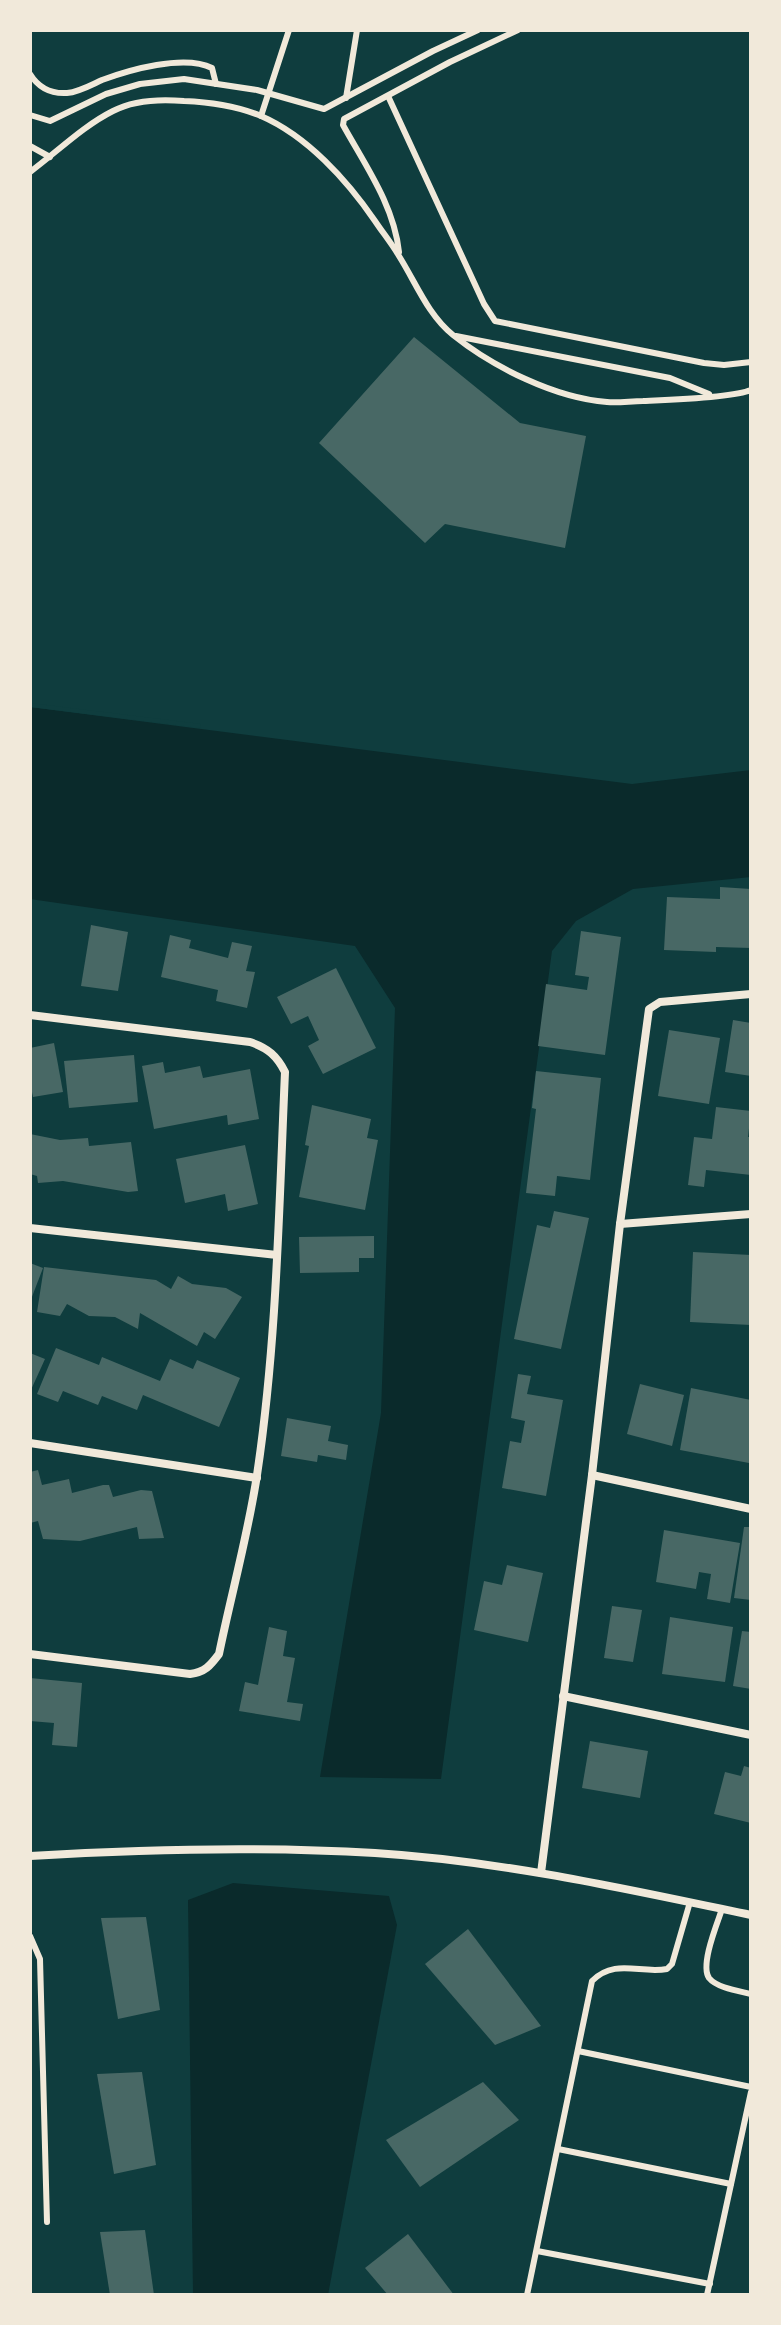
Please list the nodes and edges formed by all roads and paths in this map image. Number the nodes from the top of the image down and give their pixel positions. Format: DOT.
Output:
graph roads {
  1 [pos="289,30"];
  2 [pos="357,30"];
  3 [pos="478,30"];
  4 [pos="518,30"];
  5 [pos="30,74"];
  6 [pos="216,84"];
  7 [pos="269,94"];
  8 [pos="388,96"];
  9 [pos="346,98"];
  10 [pos="30,115"];
  11 [pos="261,116"];
  12 [pos="30,146"];
  13 [pos="50,157"];
  14 [pos="30,172"];
  15 [pos="399,256"];
  16 [pos="452,335"];
  17 [pos="751,362"];
  18 [pos="751,390"];
  19 [pos="713,395"];
  20 [pos="751,994"];
  21 [pos="30,1015"];
  22 [pos="751,1214"];
  23 [pos="620,1224"];
  24 [pos="30,1228"];
  25 [pos="277,1255"];
  26 [pos="30,1443"];
  27 [pos="592,1475"];
  28 [pos="257,1478"];
  29 [pos="751,1509"];
  30 [pos="30,1654"];
  31 [pos="563,1696"];
  32 [pos="751,1735"];
  33 [pos="30,1856"];
  34 [pos="541,1873"];
  35 [pos="690,1902"];
  36 [pos="722,1909"];
  37 [pos="751,1915"];
  38 [pos="30,1936"];
  39 [pos="751,1994"];
  40 [pos="578,2051"];
  41 [pos="751,2089"];
  42 [pos="558,2149"];
  43 [pos="731,2184"];
  44 [pos="47,2222"];
  45 [pos="537,2251"];
  46 [pos="710,2284"];
  47 [pos="527,2295"];
  48 [pos="707,2295"];
  1 -- 7 [label="lane"];
  2 -- 9 [label="lane"];
  3 -- 9 [label="lane"];
  4 -- 8 [label="lane"];
  5 -- 6 [label="lane"];
  6 -- 7 [label="lane"];
  6 -- 10 [label="lane"];
  7 -- 9 [label="lane"];
  7 -- 11 [label="lane"];
  8 -- 15 [label="lane"];
  8 -- 17 [label="lane"];
  11 -- 13 [label="lane"];
  11 -- 15 [label="lane"];
  12 -- 13 [label="lane"];
  13 -- 14 [label="lane"];
  15 -- 16 [label="lane"];
  16 -- 19 [label="lane"];
  16 -- 19 [label="lane"];
  18 -- 19 [label="lane"];
  20 -- 23 [label="street"];
  21 -- 25 [label="street"];
  22 -- 23 [label="street"];
  23 -- 27 [label="street"];
  24 -- 25 [label="street"];
  25 -- 28 [label="street"];
  26 -- 28 [label="street"];
  27 -- 29 [label="street"];
  27 -- 31 [label="street"];
  28 -- 30 [label="street"];
  31 -- 32 [label="street"];
  31 -- 34 [label="street"];
  33 -- 34 [label="street"];
  34 -- 35 [label="street"];
  35 -- 36 [label="street"];
  35 -- 40 [label="lane"];
  36 -- 37 [label="street"];
  36 -- 39 [label="lane"];
  38 -- 44 [label="lane"];
  40 -- 41 [label="lane"];
  40 -- 42 [label="lane"];
  41 -- 43 [label="lane"];
  42 -- 43 [label="lane"];
  42 -- 45 [label="lane"];
  43 -- 46 [label="lane"];
  45 -- 46 [label="lane"];
  45 -- 47 [label="lane"];
  46 -- 48 [label="lane"];
}
